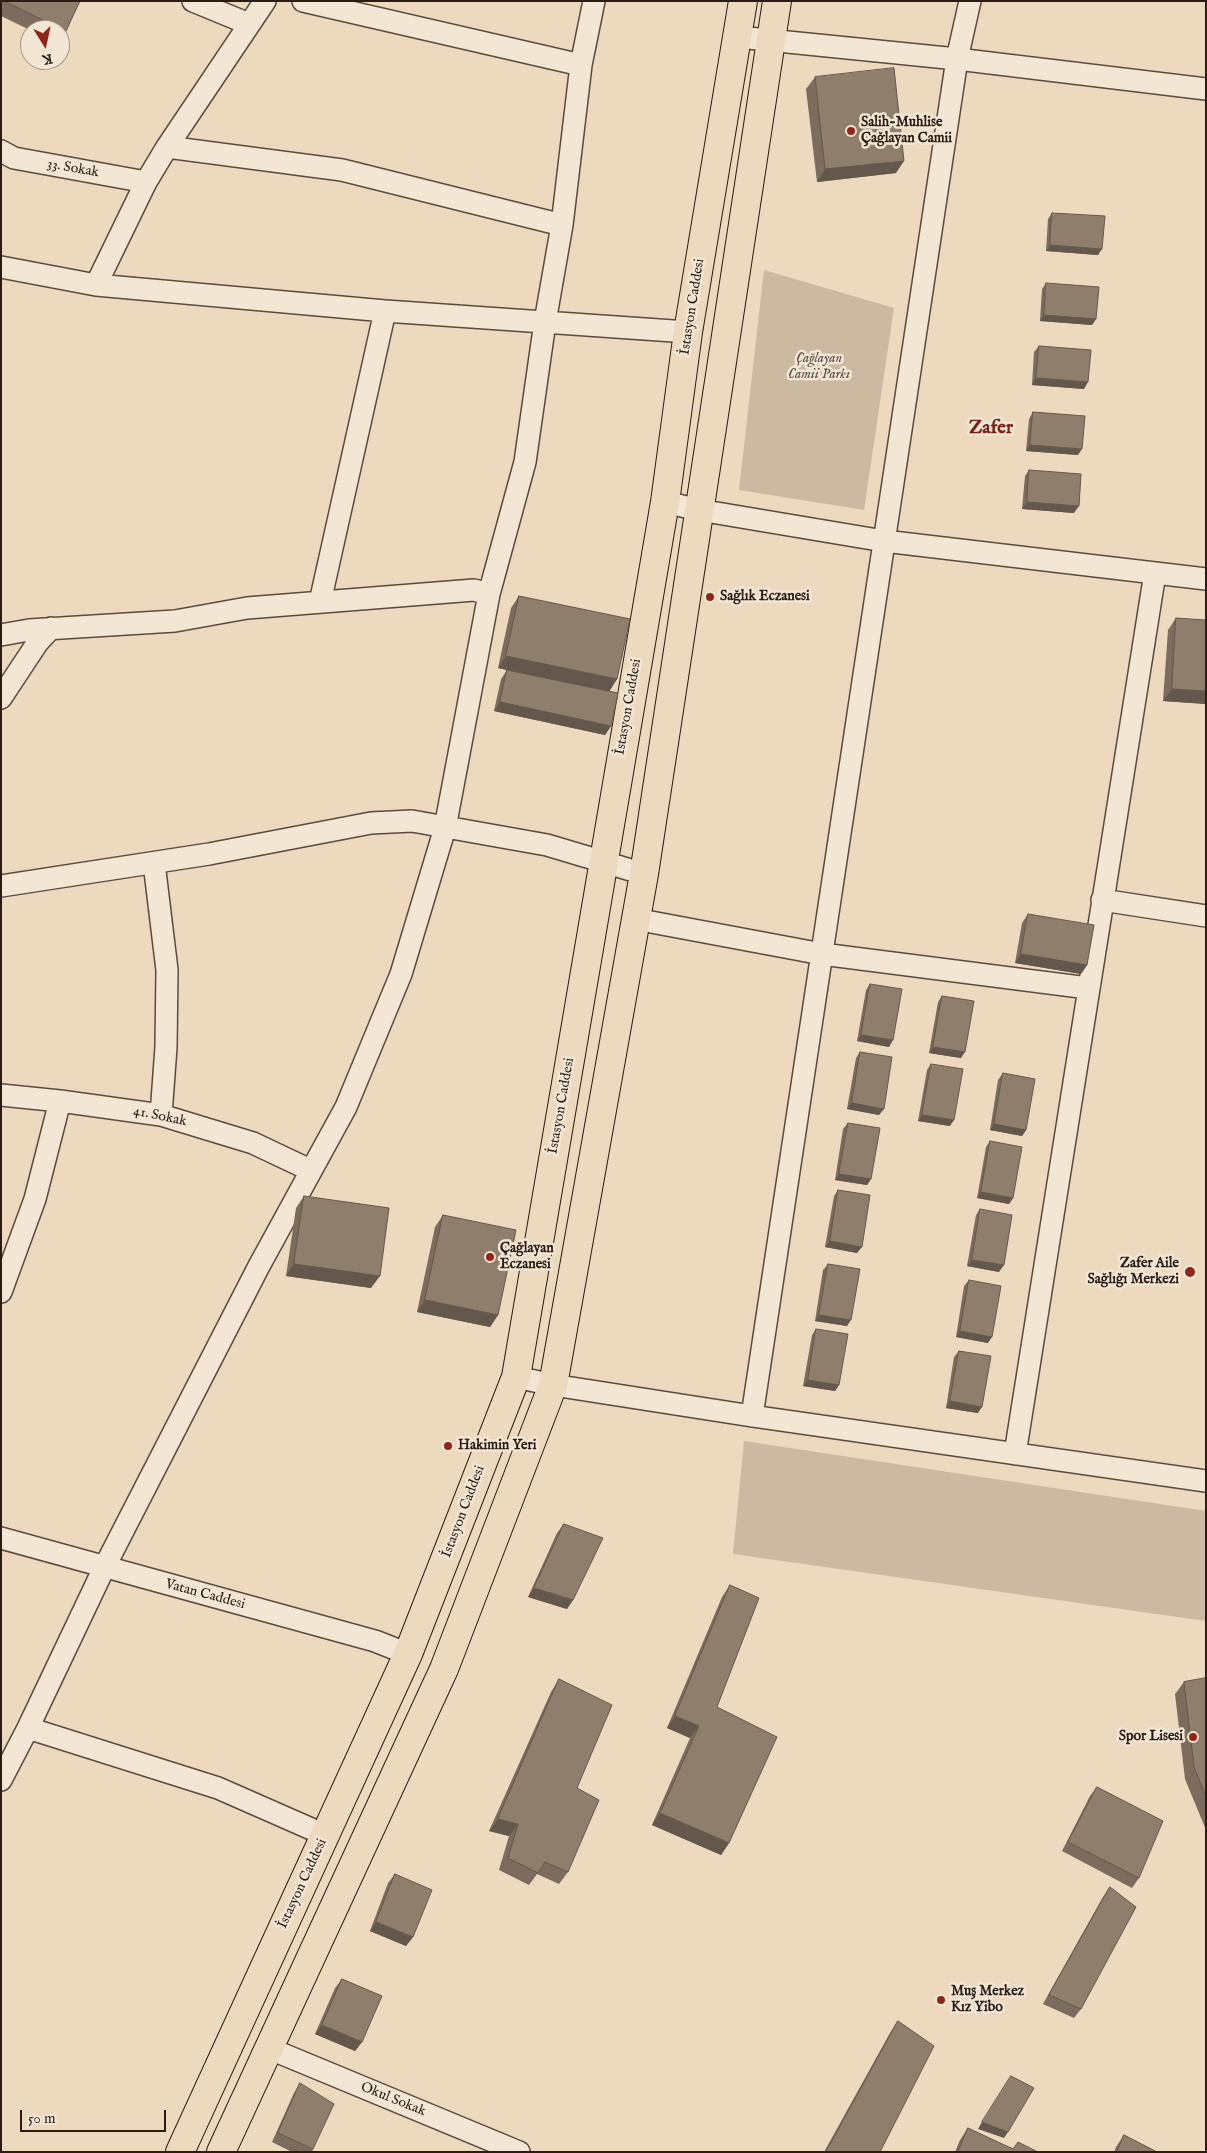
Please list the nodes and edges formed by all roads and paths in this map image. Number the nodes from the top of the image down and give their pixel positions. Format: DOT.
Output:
graph roads {
  1 [pos="193,1"];
  2 [pos="265,1"];
  3 [pos="303,1"];
  4 [pos="594,1"];
  5 [pos="743,1"];
  6 [pos="777,1"];
  7 [pos="970,1"];
  8 [pos="249,24"];
  9 [pos="738,37"];
  10 [pos="770,39"];
  11 [pos="957,59"];
  12 [pos="581,65"];
  13 [pos="1206,89"];
  14 [pos="167,148"];
  15 [pos="1,152"];
  16 [pos="146,182"];
  17 [pos="562,225"];
  18 [pos="1,267"];
  19 [pos="96,285"];
  20 [pos="385,311"];
  21 [pos="545,322"];
  22 [pos="688,332"];
  23 [pos="665,502"];
  24 [pos="699,510"];
  25 [pos="884,541"];
  26 [pos="1155,573"];
  27 [pos="1206,579"];
  28 [pos="489,594"];
  29 [pos="320,602"];
  30 [pos="51,628"];
  31 [pos="1,635"];
  32 [pos="1,698"];
  33 [pos="445,828"];
  34 [pos="603,862"];
  35 [pos="154,863"];
  36 [pos="644,874"];
  37 [pos="1,886"];
  38 [pos="1102,900"];
  39 [pos="1206,916"];
  40 [pos="634,920"];
  41 [pos="822,954"];
  42 [pos="1088,988"];
  43 [pos="1,1095"];
  44 [pos="60,1101"];
  45 [pos="161,1115"];
  46 [pos="310,1170"];
  47 [pos="11,1237"];
  48 [pos="1,1292"];
  49 [pos="516,1377"];
  50 [pos="553,1385"];
  51 [pos="752,1416"];
  52 [pos="1015,1454"];
  53 [pos="1206,1481"];
  54 [pos="1,1538"];
  55 [pos="104,1568"];
  56 [pos="408,1654"];
  57 [pos="28,1728"];
  58 [pos="1,1780"];
  59 [pos="325,1835"];
  60 [pos="268,2048"];
  61 [pos="180,2152"];
  62 [pos="221,2152"];
  63 [pos="518,2152"];
  1 -- 8 [label="street"];
  2 -- 8 [label="street"];
  3 -- 12 [label="street"];
  4 -- 12 [label="street"];
  5 -- 9 [label="main road, İstasyon Caddesi"];
  6 -- 10 [label="main road"];
  7 -- 11 [label="street"];
  8 -- 14 [label="street"];
  9 -- 10 [label="street"];
  9 -- 22 [label="main road, İstasyon Caddesi"];
  10 -- 11 [label="street"];
  10 -- 24 [label="main road"];
  11 -- 13 [label="street"];
  11 -- 25 [label="street"];
  12 -- 17 [label="street"];
  14 -- 16 [label="street"];
  14 -- 17 [label="street"];
  15 -- 16 [label="street, 33. Sokak"];
  16 -- 19 [label="street"];
  17 -- 21 [label="street"];
  18 -- 19 [label="street"];
  19 -- 20 [label="street"];
  20 -- 21 [label="street"];
  20 -- 29 [label="street"];
  21 -- 22 [label="street"];
  21 -- 28 [label="street"];
  22 -- 23 [label="main road, İstasyon Caddesi"];
  23 -- 24 [label="street"];
  23 -- 34 [label="main road, İstasyon Caddesi"];
  24 -- 25 [label="street"];
  24 -- 36 [label="main road"];
  25 -- 26 [label="street"];
  25 -- 41 [label="street"];
  26 -- 27 [label="street"];
  26 -- 38 [label="street"];
  28 -- 29 [label="street"];
  28 -- 33 [label="street"];
  29 -- 30 [label="street"];
  30 -- 31 [label="street"];
  30 -- 32 [label="street"];
  33 -- 34 [label="street"];
  33 -- 35 [label="street"];
  33 -- 46 [label="street"];
  34 -- 36 [label="street"];
  34 -- 49 [label="main road, İstasyon Caddesi"];
  35 -- 37 [label="street"];
  35 -- 45 [label="street"];
  36 -- 40 [label="main road"];
  38 -- 39 [label="street"];
  38 -- 42 [label="street"];
  40 -- 41 [label="street"];
  40 -- 50 [label="main road"];
  41 -- 42 [label="street"];
  41 -- 51 [label="street"];
  42 -- 52 [label="street"];
  43 -- 44 [label="street, 41. Sokak"];
  44 -- 45 [label="street, 41. Sokak"];
  44 -- 47 [label="street"];
  45 -- 46 [label="street, 41. Sokak"];
  46 -- 55 [label="street"];
  47 -- 48 [label="street"];
  49 -- 50 [label="street"];
  49 -- 56 [label="main road, İstasyon Caddesi"];
  50 -- 51 [label="street"];
  50 -- 60 [label="main road"];
  51 -- 52 [label="street"];
  52 -- 53 [label="street"];
  54 -- 55 [label="street, Vatan Caddesi"];
  55 -- 56 [label="street, Vatan Caddesi"];
  55 -- 57 [label="street"];
  56 -- 59 [label="main road, İstasyon Caddesi"];
  57 -- 58 [label="street"];
  57 -- 59 [label="street"];
  59 -- 61 [label="main road, İstasyon Caddesi"];
  60 -- 62 [label="main road"];
  60 -- 63 [label="street, Okul Sokak"];
}
